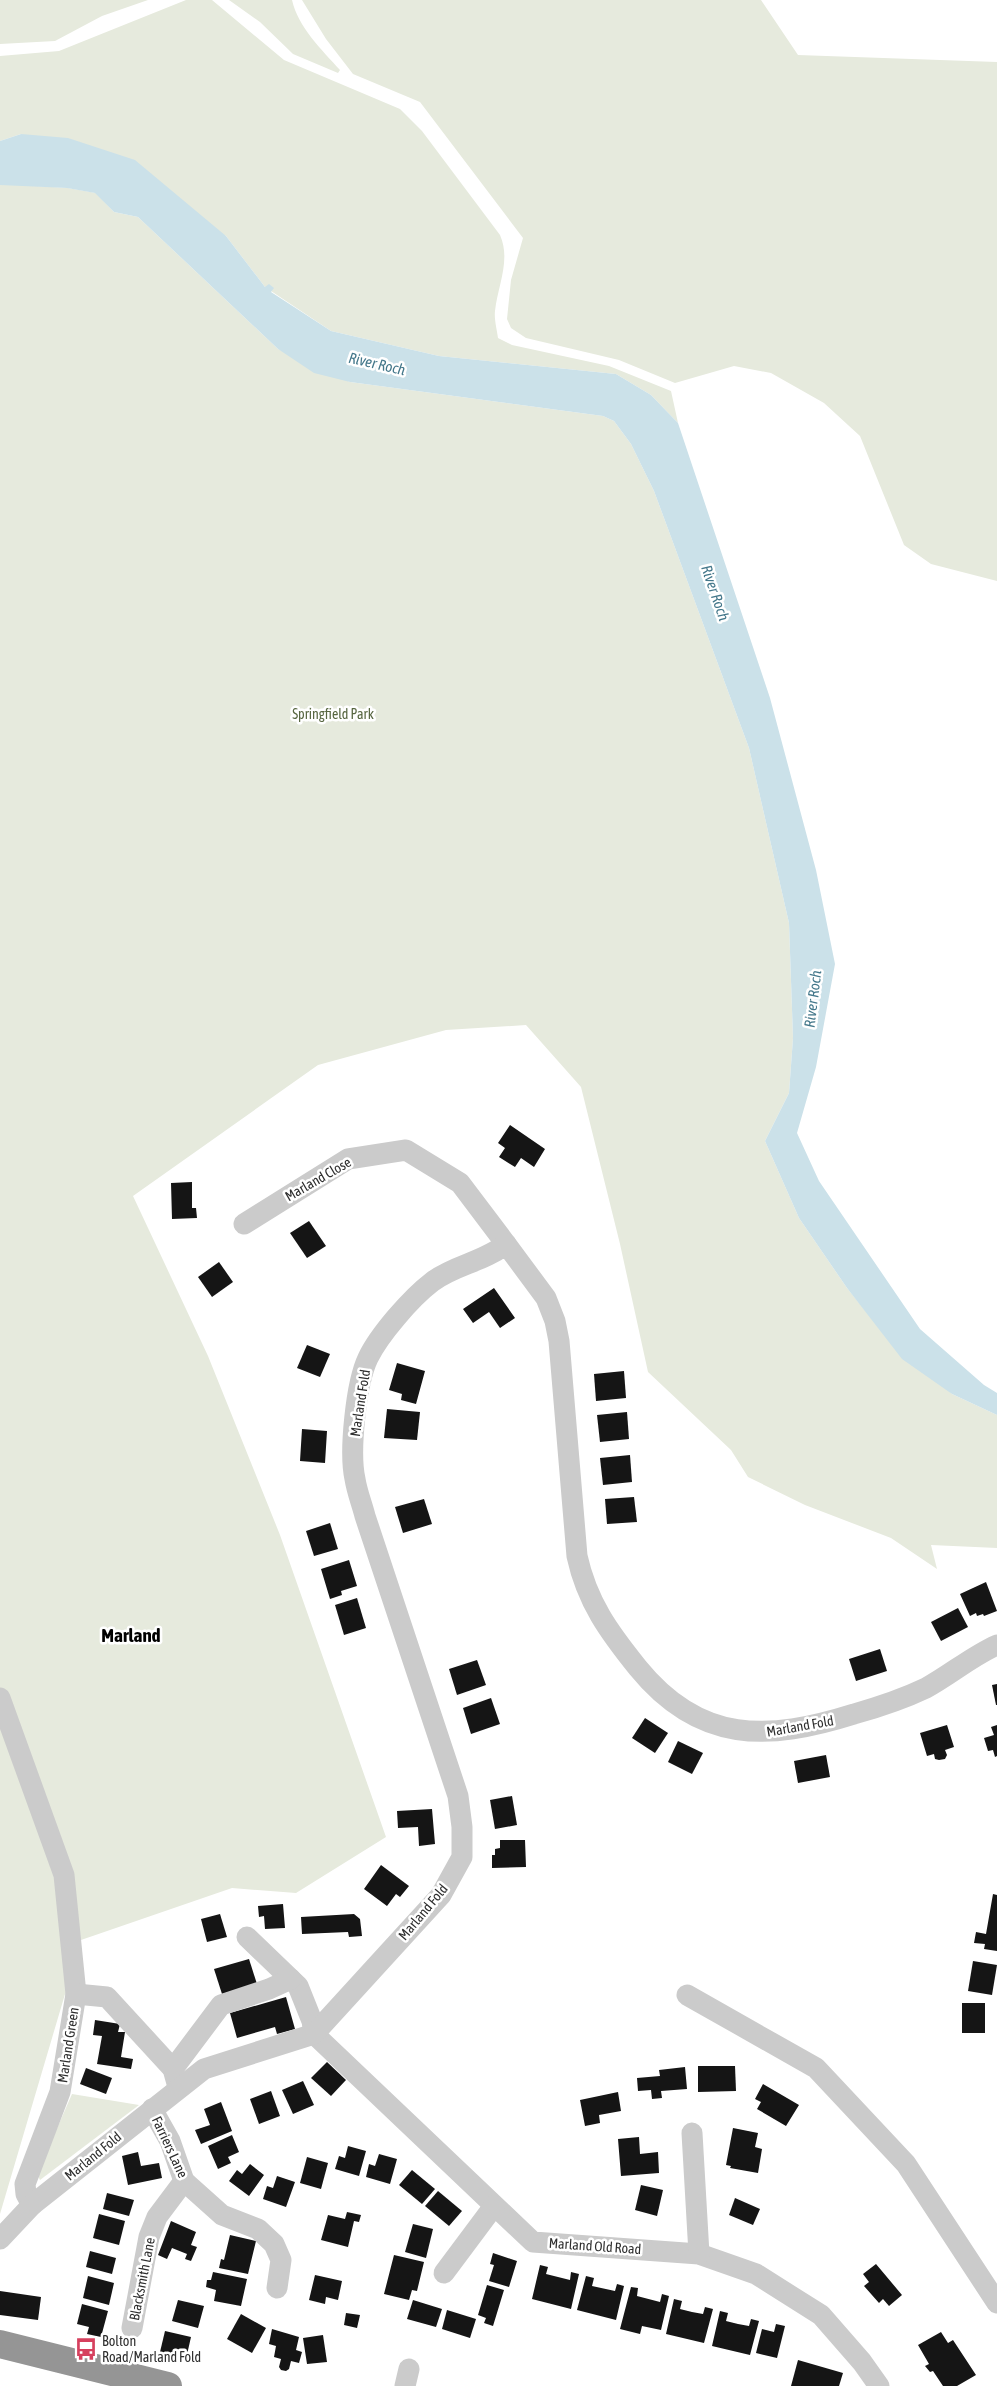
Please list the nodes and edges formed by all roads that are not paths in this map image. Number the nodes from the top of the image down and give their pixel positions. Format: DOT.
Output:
graph roads {
  1 [pos="244,1224"];
  2 [pos="506,1244"];
  3 [pos="997,1644"];
  4 [pos="0,1698"];
  5 [pos="247,1937"];
  6 [pos="291,1978"];
  7 [pos="76,1994"];
  8 [pos="687,1994"];
  9 [pos="314,2034"];
  10 [pos="175,2078"];
  11 [pos="152,2109"];
  12 [pos="692,2133"];
  13 [pos="184,2181"];
  14 [pos="32,2205"];
  15 [pos="494,2206"];
  16 [pos="0,2239"];
  17 [pos="699,2254"];
  18 [pos="444,2273"];
  19 [pos="283,2275"];
  20 [pos="997,2302"];
  21 [pos="132,2328"];
  22 [pos="0,2344"];
  23 [pos="168,2386"];
  24 [pos="879,2386"];
  1 -- 2 [label="street, Marland Close"];
  2 -- 3 [label="street, Marland Fold"];
  2 -- 9 [label="street, Marland Fold"];
  4 -- 7 [label="street"];
  5 -- 6 [label="street"];
  6 -- 9 [label="street"];
  6 -- 10 [label="street"];
  7 -- 10 [label="street, Marland Green"];
  7 -- 14 [label="street, Marland Green"];
  8 -- 20 [label="street"];
  9 -- 10 [label="street, Marland Fold"];
  9 -- 15 [label="street, Marland Old Road"];
  10 -- 11 [label="street, Marland Fold"];
  11 -- 13 [label="street, Farriers Lane"];
  11 -- 14 [label="street, Marland Fold"];
  12 -- 17 [label="street"];
  13 -- 19 [label="street, Farriers Lane"];
  13 -- 21 [label="street, Blacksmith Lane"];
  14 -- 16 [label="street, Marland Fold"];
  15 -- 17 [label="street, Marland Old Road"];
  15 -- 18 [label="street"];
  17 -- 24 [label="street, Marland Old Road"];
  22 -- 23 [label="highway"];
}
